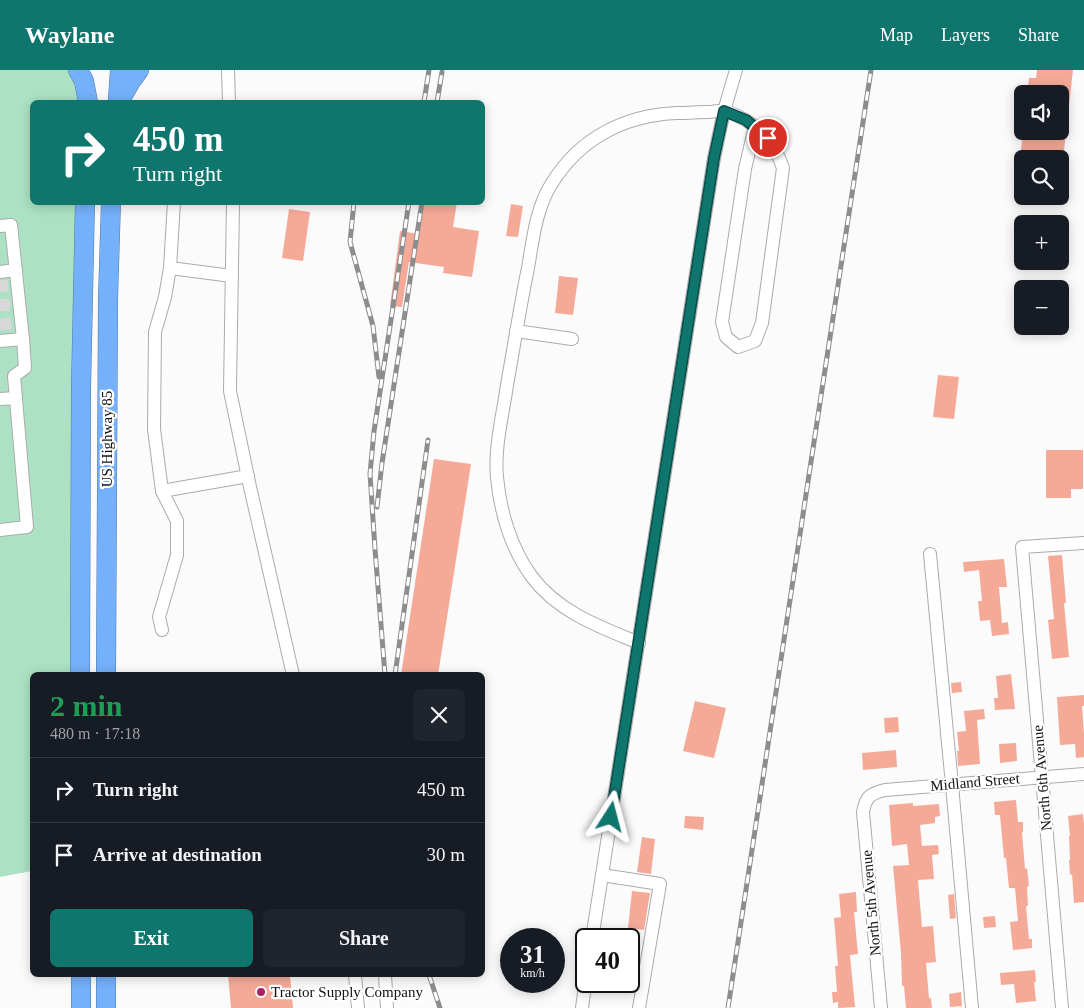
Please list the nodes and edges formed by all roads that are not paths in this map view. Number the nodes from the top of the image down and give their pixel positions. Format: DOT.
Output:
graph roads {
  1 [pos="78,70"];
  2 [pos="95,70"];
  3 [pos="120,70"];
  4 [pos="140,70"];
  5 [pos="228,70"];
  6 [pos="736,70"];
  7 [pos="89,100"];
  8 [pos="90,100"];
  9 [pos="118,100"];
  10 [pos="119,100"];
  11 [pos="229,100"];
  12 [pos="724,111"];
  13 [pos="754,126"];
  14 [pos="85,205"];
  15 [pos="111,205"];
  16 [pos="174,205"];
  17 [pos="233,205"];
  18 [pos="0,226"];
  19 [pos="170,268"];
  20 [pos="16,270"];
  21 [pos="0,272"];
  22 [pos="232,276"];
  23 [pos="516,331"];
  24 [pos="23,339"];
  25 [pos="572,339"];
  26 [pos="0,341"];
  27 [pos="16,398"];
  28 [pos="0,399"];
  29 [pos="248,476"];
  30 [pos="162,491"];
  31 [pos="0,530"];
  32 [pos="1084,543"];
  33 [pos="930,554"];
  34 [pos="162,630"];
  35 [pos="639,643"];
  36 [pos="80,672"];
  37 [pos="106,672"];
  38 [pos="292,672"];
  39 [pos="1084,774"];
  40 [pos="1042,777"];
  41 [pos="952,785"];
  42 [pos="868,798"];
  43 [pos="602,875"];
  44 [pos="594,928"];
  45 [pos="81,977"];
  46 [pos="106,977"];
  47 [pos="355,977"];
  48 [pos="385,977"];
  49 [pos="584,993"];
  50 [pos="81,1008"];
  51 [pos="106,1008"];
  52 [pos="358,1008"];
  53 [pos="387,1008"];
  54 [pos="582,1008"];
  55 [pos="639,1008"];
  56 [pos="881,1008"];
  57 [pos="972,1008"];
  58 [pos="1062,1008"];
  1 -- 7 [label="highway"];
  2 -- 8 [label="highway"];
  3 -- 9 [label="highway"];
  4 -- 10 [label="highway"];
  5 -- 11 [label="street"];
  6 -- 12 [label="street"];
  12 -- 13 [label="street"];
  12 -- 23 [label="street"];
  12 -- 35 [label="street"];
  13 -- 13 [label="street"];
  14 -- 36 [label="highway, US Highway 85"];
  15 -- 37 [label="highway, US Highway 85"];
  16 -- 19 [label="street"];
  17 -- 22 [label="street"];
  18 -- 20 [label="street"];
  19 -- 22 [label="street"];
  19 -- 30 [label="street"];
  20 -- 21 [label="street"];
  20 -- 24 [label="street"];
  22 -- 29 [label="street"];
  23 -- 25 [label="street"];
  23 -- 35 [label="street"];
  24 -- 26 [label="street"];
  24 -- 27 [label="street"];
  27 -- 28 [label="street"];
  27 -- 31 [label="street"];
  29 -- 30 [label="street"];
  29 -- 38 [label="street"];
  30 -- 34 [label="street"];
  32 -- 40 [label="street, North 6th Avenue"];
  33 -- 41 [label="street"];
  35 -- 43 [label="street"];
  39 -- 40 [label="street, Midland Street"];
  40 -- 41 [label="street, Midland Street"];
  40 -- 58 [label="street, North 6th Avenue"];
  41 -- 42 [label="street, Midland Street"];
  41 -- 57 [label="street"];
  42 -- 56 [label="street, North 5th Avenue"];
  43 -- 44 [label="street"];
  43 -- 55 [label="street"];
  45 -- 50 [label="highway"];
  46 -- 51 [label="highway"];
  47 -- 52 [label="street"];
  48 -- 53 [label="street"];
  49 -- 54 [label="street"];
}
